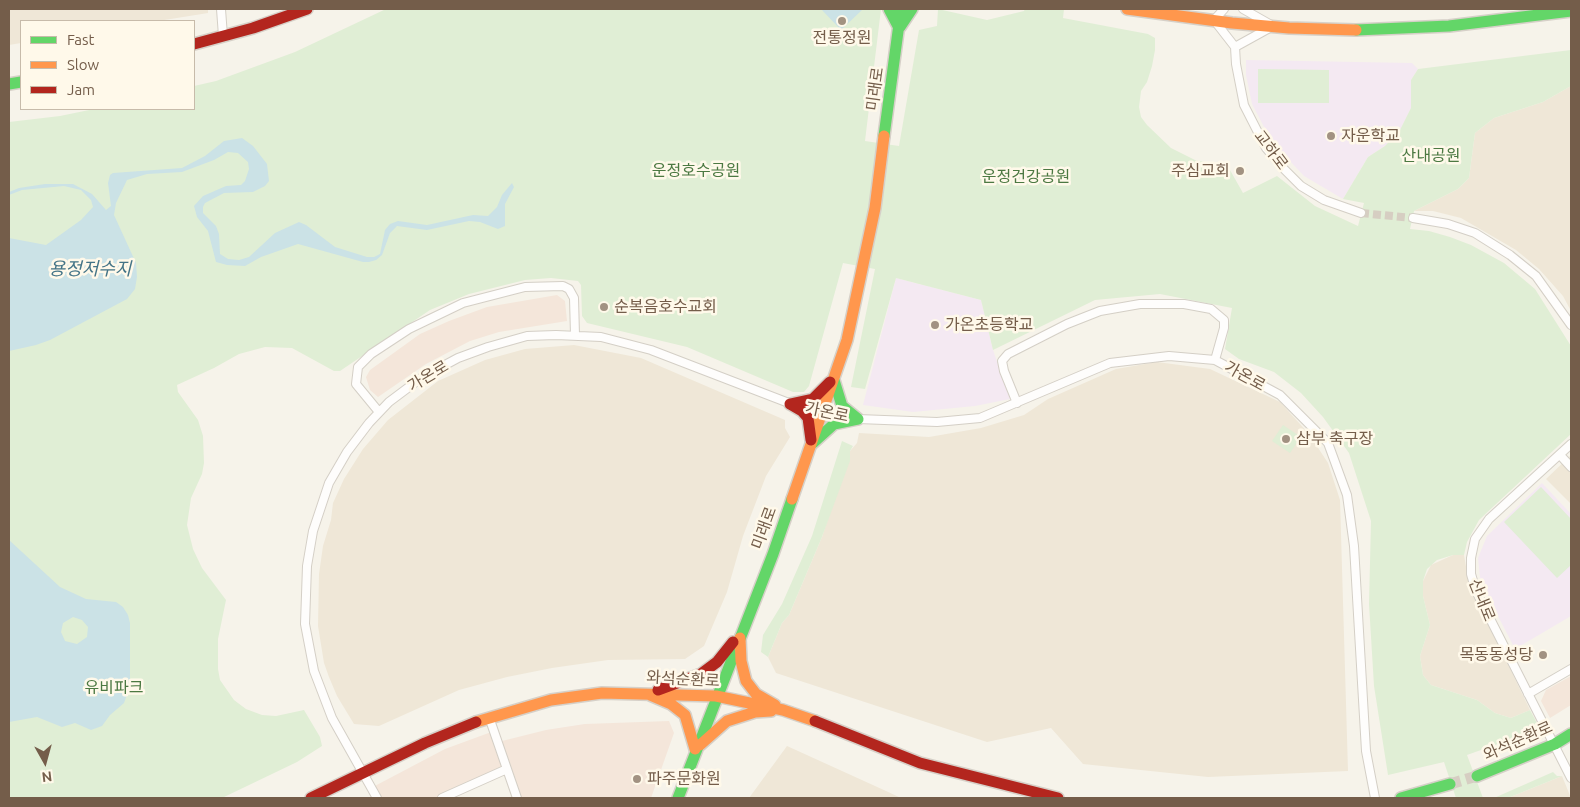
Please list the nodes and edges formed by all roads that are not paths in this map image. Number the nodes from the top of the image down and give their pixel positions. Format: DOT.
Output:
graph roads {
  1 [pos="221,9"];
  2 [pos="307,9"];
  3 [pos="889,9"];
  4 [pos="901,9"];
  5 [pos="912,9"];
  6 [pos="1127,9"];
  7 [pos="1224,9"];
  8 [pos="1243,9"];
  9 [pos="1571,11"];
  10 [pos="1214,20"];
  11 [pos="1274,26"];
  12 [pos="899,28"];
  13 [pos="223,36"];
  14 [pos="195,44"];
  15 [pos="1235,47"];
  16 [pos="1360,213"];
  17 [pos="1413,218"];
  18 [pos="1571,325"];
  19 [pos="575,335"];
  20 [pos="1215,360"];
  21 [pos="834,378"];
  22 [pos="1017,403"];
  23 [pos="790,404"];
  24 [pos="379,412"];
  25 [pos="822,413"];
  26 [pos="858,419"];
  27 [pos="812,444"];
  28 [pos="1571,444"];
  29 [pos="1560,455"];
  30 [pos="1571,467"];
  31 [pos="739,635"];
  32 [pos="1571,669"];
  33 [pos="646,693"];
  34 [pos="1528,694"];
  35 [pos="716,696"];
  36 [pos="782,710"];
  37 [pos="489,717"];
  38 [pos="1571,734"];
  39 [pos="1555,744"];
  40 [pos="695,751"];
  41 [pos="507,769"];
  42 [pos="362,773"];
  43 [pos="1477,776"];
  44 [pos="1571,778"];
  45 [pos="1450,784"];
  46 [pos="1037,796"];
  47 [pos="311,798"];
  48 [pos="377,798"];
  49 [pos="442,798"];
  50 [pos="517,798"];
  51 [pos="678,798"];
  52 [pos="1058,798"];
  53 [pos="1375,798"];
  54 [pos="1401,798"];
  1 -- 13 [label="street"];
  2 -- 13 [label="street"];
  3 -- 12 [label="street"];
  4 -- 12 [label="street, 미래로"];
  5 -- 12 [label="street"];
  6 -- 10 [label="street"];
  7 -- 10 [label="street"];
  8 -- 11 [label="street"];
  9 -- 11 [label="street"];
  10 -- 11 [label="street"];
  10 -- 15 [label="street"];
  11 -- 15 [label="street"];
  12 -- 21 [label="street, 미래로"];
  13 -- 14 [label="street"];
  15 -- 16 [label="street, 교하로"];
  17 -- 18 [label="street"];
  19 -- 23 [label="street, 가온로"];
  19 -- 24 [label="street, 가온로"];
  19 -- 24 [label="street"];
  20 -- 22 [label="street, 가온로"];
  20 -- 22 [label="street"];
  20 -- 53 [label="street, 가온로"];
  21 -- 23 [label="street"];
  21 -- 25 [label="street, 미래로"];
  21 -- 26 [label="street"];
  22 -- 26 [label="street, 가온로"];
  23 -- 25 [label="street, 가온로"];
  23 -- 27 [label="street"];
  24 -- 42 [label="street, 가온로"];
  25 -- 26 [label="street, 가온로"];
  25 -- 27 [label="street, 미래로"];
  26 -- 27 [label="street"];
  27 -- 31 [label="street, 미래로"];
  28 -- 29 [label="street, 산내로"];
  29 -- 30 [label="street"];
  29 -- 34 [label="street, 산내로"];
  31 -- 33 [label="street"];
  31 -- 35 [label="street, 미래로"];
  31 -- 36 [label="street"];
  32 -- 34 [label="street"];
  33 -- 35 [label="street, 와석순환로"];
  33 -- 37 [label="street, 와석순환로"];
  33 -- 40 [label="street"];
  34 -- 39 [label="street, 산내로"];
  35 -- 36 [label="street, 와석순환로"];
  35 -- 40 [label="street, 미래로"];
  36 -- 40 [label="street"];
  36 -- 46 [label="street, 와석순환로"];
  37 -- 41 [label="street"];
  37 -- 42 [label="street, 와석순환로"];
  38 -- 39 [label="street, 와석순환로"];
  39 -- 43 [label="street, 와석순환로"];
  39 -- 44 [label="street, 산내로"];
  40 -- 51 [label="street, 미래로"];
  41 -- 49 [label="street"];
  41 -- 50 [label="street"];
  42 -- 47 [label="street, 와석순환로"];
  42 -- 48 [label="street, 가온로"];
  45 -- 54 [label="street"];
  46 -- 52 [label="street, 와석순환로"];
}
